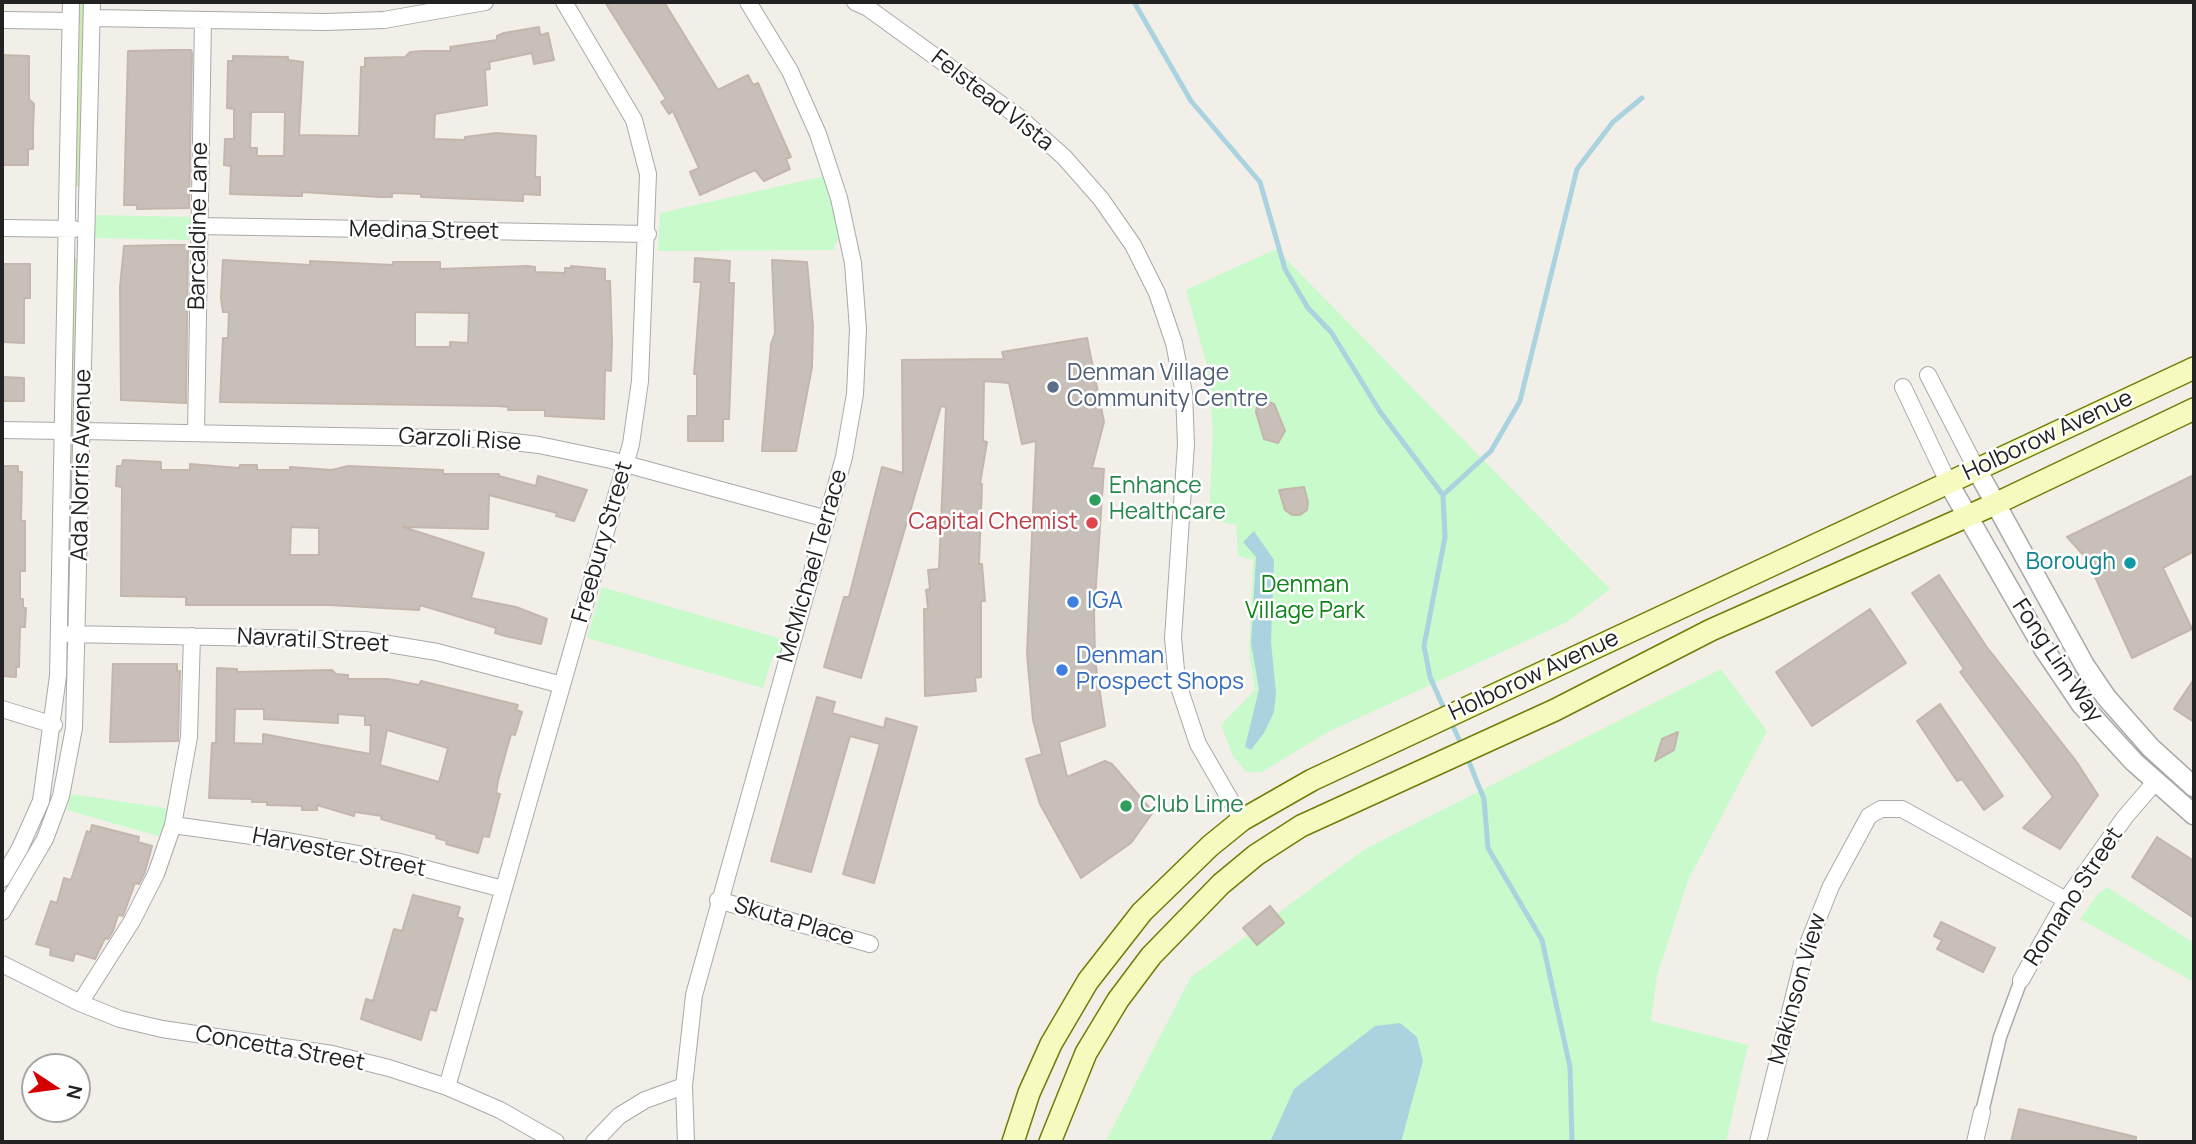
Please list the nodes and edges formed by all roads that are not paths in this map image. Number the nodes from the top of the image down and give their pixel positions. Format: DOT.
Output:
graph roads {
  1 [pos="71,2"];
  2 [pos="485,2"];
  3 [pos="564,2"];
  4 [pos="855,2"];
  5 [pos="751,3"];
  6 [pos="92,10"];
  7 [pos="2,20"];
  8 [pos="203,20"];
  9 [pos="71,21"];
  10 [pos="199,226"];
  11 [pos="2,228"];
  12 [pos="66,229"];
  13 [pos="87,229"];
  14 [pos="648,234"];
  15 [pos="2194,368"];
  16 [pos="1927,375"];
  17 [pos="1903,387"];
  18 [pos="2194,408"];
  19 [pos="2,430"];
  20 [pos="62,431"];
  21 [pos="83,431"];
  22 [pos="196,433"];
  23 [pos="625,464"];
  24 [pos="1977,470"];
  25 [pos="1949,484"];
  26 [pos="1995,504"];
  27 [pos="1966,516"];
  28 [pos="827,519"];
  29 [pos="59,634"];
  30 [pos="79,634"];
  31 [pos="192,636"];
  32 [pos="562,685"];
  33 [pos="2,709"];
  34 [pos="54,725"];
  35 [pos="2156,781"];
  36 [pos="2194,787"];
  37 [pos="2194,816"];
  38 [pos="1242,820"];
  39 [pos="173,825"];
  40 [pos="1261,852"];
  41 [pos="2,878"];
  42 [pos="503,889"];
  43 [pos="718,900"];
  44 [pos="2066,900"];
  45 [pos="2,912"];
  46 [pos="870,944"];
  47 [pos="2,964"];
  48 [pos="2021,980"];
  49 [pos="80,1003"];
  50 [pos="684,1086"];
  51 [pos="447,1087"];
  52 [pos="1982,1112"];
  53 [pos="555,1142"];
  54 [pos="594,1142"];
  55 [pos="686,1142"];
  56 [pos="1013,1142"];
  57 [pos="1050,1142"];
  58 [pos="1758,1142"];
  59 [pos="1975,1142"];
  1 -- 9 [label="street, Ada Norris Avenue"];
  2 -- 8 [label="street"];
  3 -- 14 [label="street, Freebury Street"];
  4 -- 38 [label="street, Felstead Vista"];
  5 -- 28 [label="street, McMichael Terrace"];
  6 -- 8 [label="street"];
  6 -- 13 [label="street, Ada Norris Avenue"];
  7 -- 9 [label="street"];
  8 -- 10 [label="street, Barcaldine Lane"];
  9 -- 12 [label="street, Ada Norris Avenue"];
  10 -- 14 [label="street, Medina Street"];
  10 -- 22 [label="street, Barcaldine Lane"];
  11 -- 12 [label="street"];
  12 -- 13 [label="street"];
  12 -- 20 [label="street, Ada Norris Avenue"];
  13 -- 21 [label="street, Ada Norris Avenue"];
  14 -- 23 [label="street, Freebury Street"];
  15 -- 24 [label="main road, Holborow Avenue"];
  16 -- 24 [label="street"];
  17 -- 25 [label="street"];
  18 -- 26 [label="main road, Holborow Avenue"];
  19 -- 20 [label="street"];
  20 -- 29 [label="street, Ada Norris Avenue"];
  21 -- 22 [label="street, Garzoli Rise"];
  21 -- 30 [label="street, Ada Norris Avenue"];
  22 -- 23 [label="street, Garzoli Rise"];
  23 -- 28 [label="street, Garzoli Rise"];
  23 -- 32 [label="street, Freebury Street"];
  24 -- 25 [label="main road, Holborow Avenue"];
  24 -- 26 [label="street, Fong Lim Way"];
  25 -- 27 [label="street, Fong Lim Way"];
  25 -- 38 [label="main road, Holborow Avenue"];
  26 -- 27 [label="main road, Holborow Avenue"];
  26 -- 36 [label="street, Fong Lim Way"];
  27 -- 35 [label="street, Fong Lim Way"];
  27 -- 40 [label="main road, Holborow Avenue"];
  28 -- 43 [label="street, McMichael Terrace"];
  29 -- 30 [label="street, Navratil Street"];
  29 -- 34 [label="street, Ada Norris Avenue"];
  30 -- 31 [label="street, Navratil Street"];
  30 -- 45 [label="street, Ada Norris Avenue"];
  31 -- 32 [label="street, Navratil Street"];
  31 -- 39 [label="street"];
  32 -- 42 [label="street, Freebury Street"];
  33 -- 34 [label="street"];
  34 -- 41 [label="street, Ada Norris Avenue"];
  35 -- 37 [label="street, Fong Lim Way"];
  35 -- 44 [label="street, Romano Street"];
  38 -- 40 [label="main road, Felstead Vista"];
  38 -- 56 [label="main road, Holborow Avenue"];
  39 -- 42 [label="street, Harvester Street"];
  39 -- 49 [label="street"];
  40 -- 57 [label="main road, Holborow Avenue"];
  42 -- 51 [label="street, Freebury Street"];
  43 -- 46 [label="street, Skuta Place"];
  43 -- 50 [label="street, McMichael Terrace"];
  44 -- 48 [label="street, Romano Street"];
  44 -- 58 [label="street, Makinson View"];
  47 -- 49 [label="street, Concetta Street"];
  48 -- 52 [label="street, Romano Street"];
  49 -- 51 [label="street, Concetta Street"];
  50 -- 54 [label="street"];
  50 -- 55 [label="street, McMichael Terrace"];
  51 -- 53 [label="street, Concetta Street"];
  52 -- 59 [label="street, Romano Street"];
}
